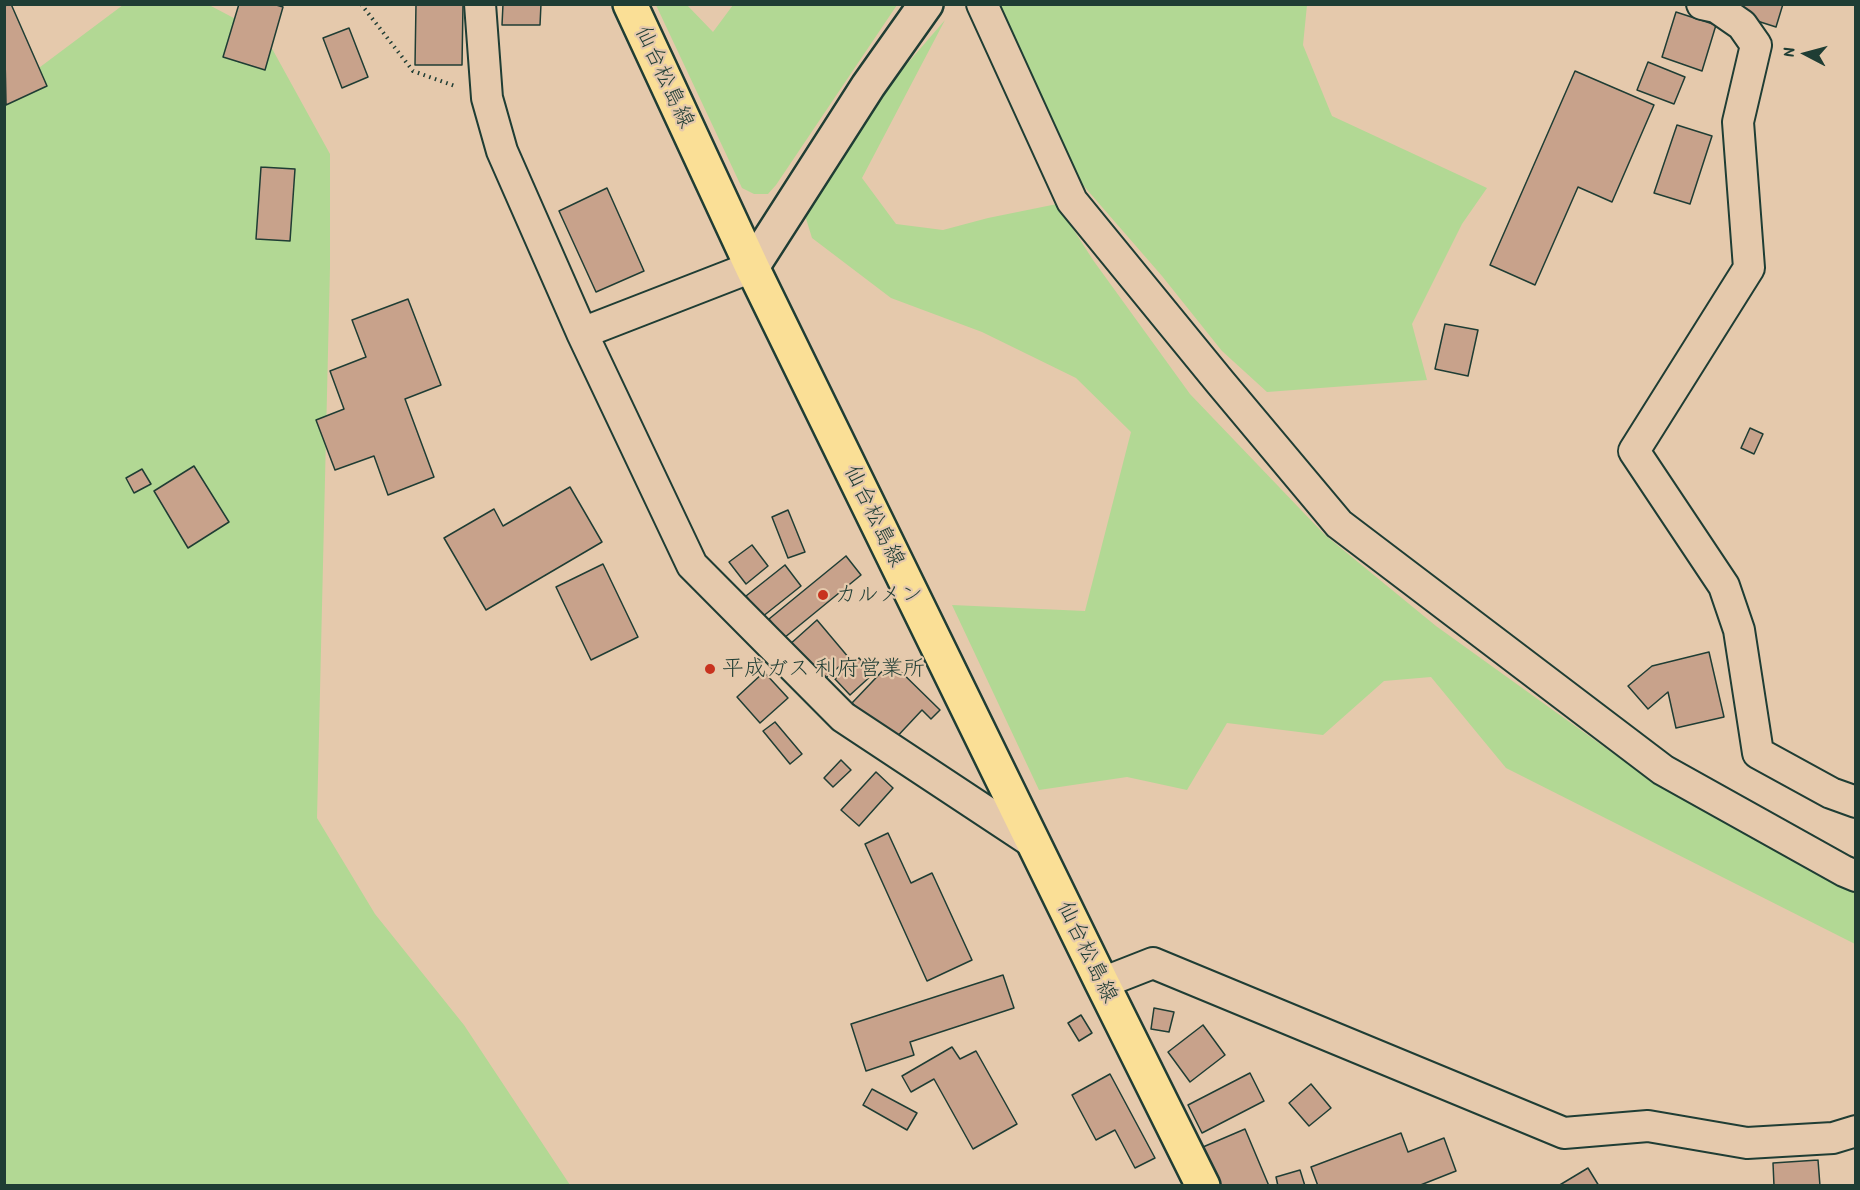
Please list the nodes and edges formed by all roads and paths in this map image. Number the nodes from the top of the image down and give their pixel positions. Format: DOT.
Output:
graph roads {
  1 [pos="362,4"];
  2 [pos="480,4"];
  3 [pos="630,4"];
  4 [pos="926,4"];
  5 [pos="982,4"];
  6 [pos="1702,4"];
  7 [pos="487,98"];
  8 [pos="752,267"];
  9 [pos="582,333"];
  10 [pos="1856,802"];
  11 [pos="1035,844"];
  12 [pos="1856,876"];
  13 [pos="1102,983"];
  14 [pos="1856,1131"];
  15 [pos="1203,1185"];
  1 -- 7 [label="path"];
  2 -- 7 [label="street"];
  3 -- 8 [label="main road, 仙台松島線"];
  4 -- 8 [label="street"];
  5 -- 12 [label="street"];
  6 -- 10 [label="street"];
  7 -- 9 [label="street"];
  8 -- 9 [label="street"];
  8 -- 11 [label="main road, 仙台松島線"];
  9 -- 11 [label="street"];
  11 -- 13 [label="main road, 仙台松島線"];
  13 -- 14 [label="street"];
  13 -- 15 [label="main road, 仙台松島線"];
}
